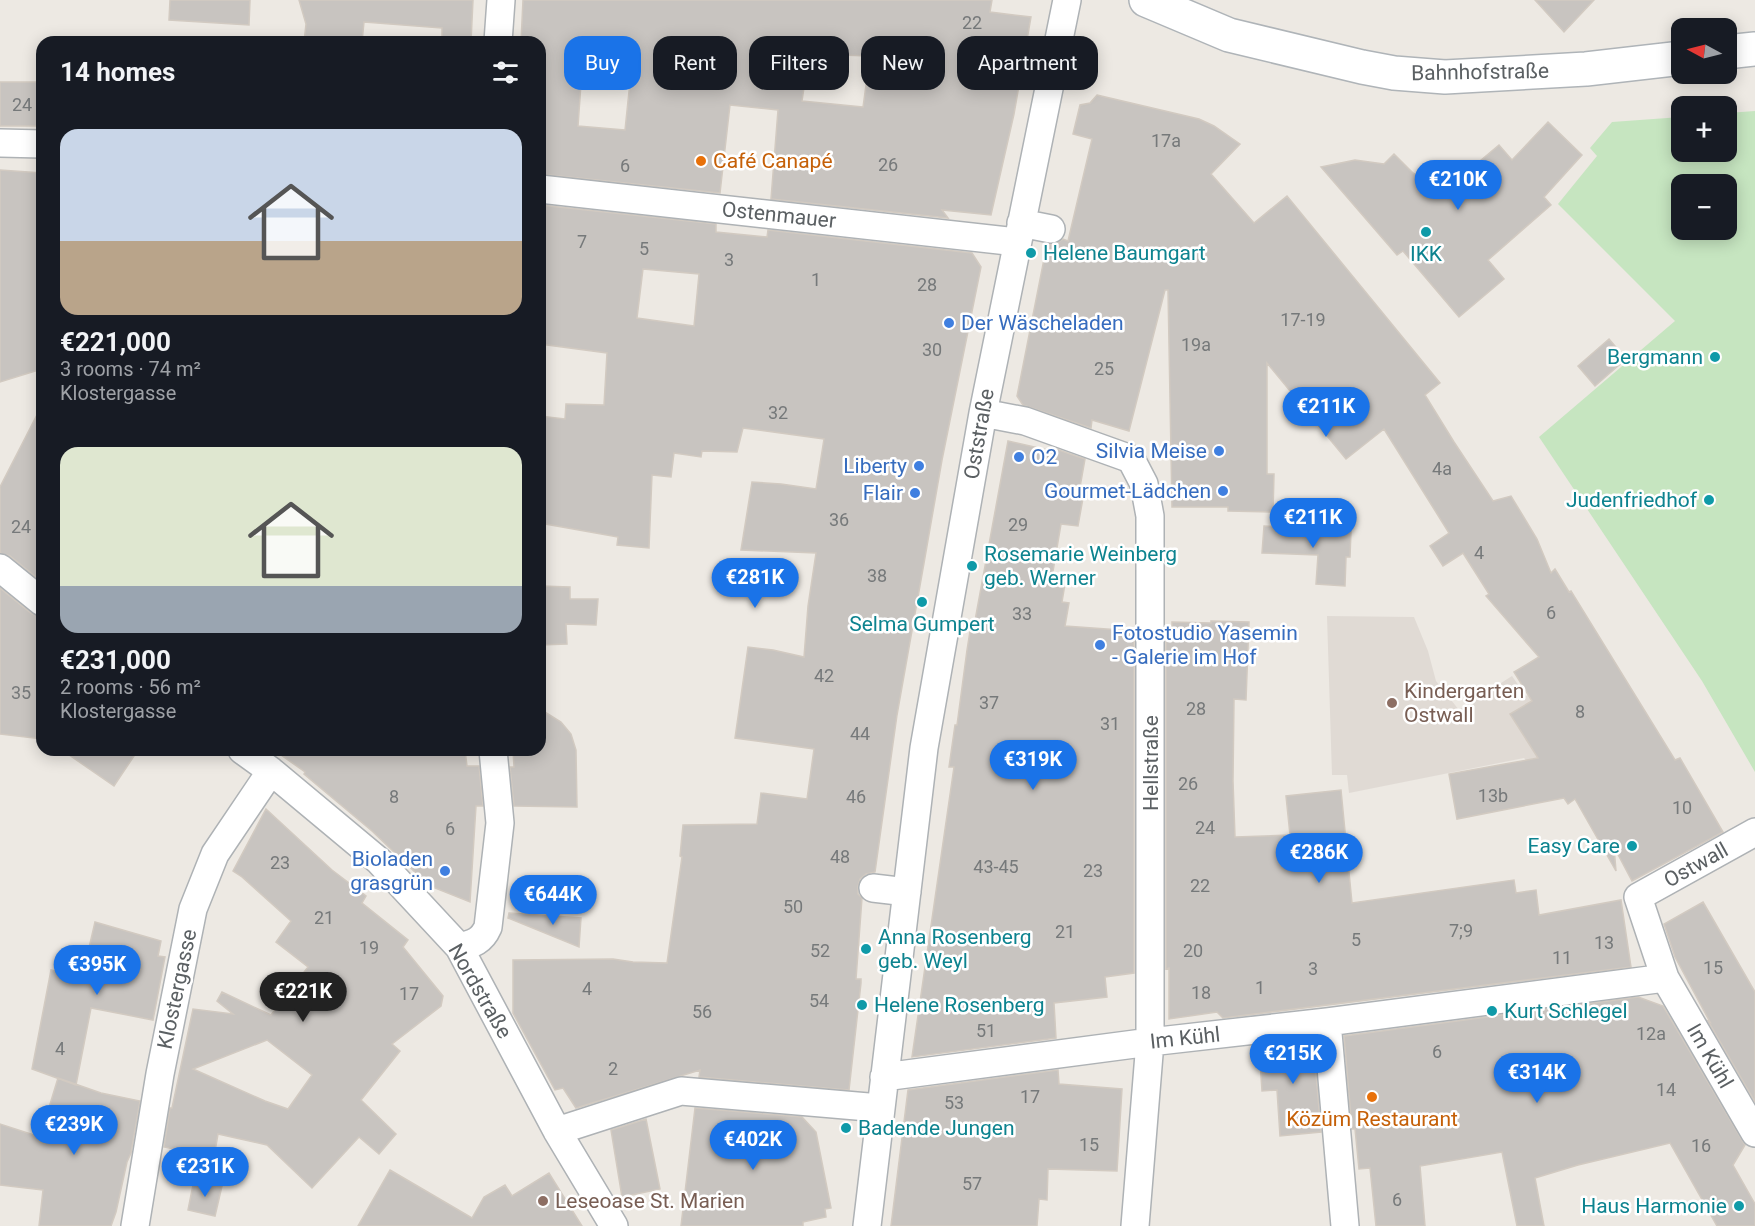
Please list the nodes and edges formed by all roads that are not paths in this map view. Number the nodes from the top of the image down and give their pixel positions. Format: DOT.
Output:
graph roads {
  1 [pos="501,0"];
  2 [pos="1067,0"];
  3 [pos="1146,0"];
  4 [pos="498,36"];
  5 [pos="1755,49"];
  6 [pos="1737,51"];
  7 [pos="1671,59"];
  8 [pos="0,143"];
  9 [pos="36,144"];
  10 [pos="546,190"];
  11 [pos="1051,229"];
  12 [pos="1019,232"];
  13 [pos="982,413"];
  14 [pos="0,568"];
  15 [pos="36,597"];
  16 [pos="250,756"];
  17 [pos="494,756"];
  18 [pos="270,771"];
  19 [pos="1755,832"];
  20 [pos="873,888"];
  21 [pos="907,892"];
  22 [pos="1638,897"];
  23 [pos="459,947"];
  24 [pos="1665,978"];
  25 [pos="1327,1022"];
  26 [pos="1150,1041"];
  27 [pos="884,1077"];
  28 [pos="880,1108"];
  29 [pos="556,1131"];
  30 [pos="1755,1133"];
  31 [pos="135,1226"];
  32 [pos="614,1226"];
  33 [pos="867,1226"];
  34 [pos="1135,1226"];
  35 [pos="1345,1226"];
  1 -- 4 [label="street"];
  2 -- 12 [label="street, Oststraße"];
  3 -- 7 [label="street, Bahnhofstraße"];
  5 -- 6 [label="street"];
  8 -- 9 [label="street"];
  10 -- 12 [label="street, Ostenmauer"];
  11 -- 12 [label="street"];
  12 -- 13 [label="street, Oststraße"];
  13 -- 21 [label="street, Oststraße"];
  13 -- 26 [label="street, Hellstraße"];
  14 -- 15 [label="street"];
  16 -- 18 [label="street, Nordstraße"];
  17 -- 23 [label="street"];
  18 -- 23 [label="street, Nordstraße"];
  18 -- 31 [label="street, Klostergasse"];
  19 -- 22 [label="street, Ostwall"];
  20 -- 21 [label="street"];
  21 -- 27 [label="street, Oststraße"];
  22 -- 24 [label="street, Im Kühl"];
  23 -- 29 [label="street, Nordstraße"];
  24 -- 25 [label="street, Im Kühl"];
  24 -- 30 [label="street, Im Kühl"];
  25 -- 26 [label="street, Im Kühl"];
  25 -- 35 [label="street"];
  26 -- 27 [label="street, Im Kühl"];
  26 -- 34 [label="street, Hellstraße"];
  27 -- 28 [label="street, Oststraße"];
  28 -- 29 [label="street"];
  28 -- 33 [label="street, Oststraße"];
  29 -- 32 [label="street, Nordstraße"];
}
